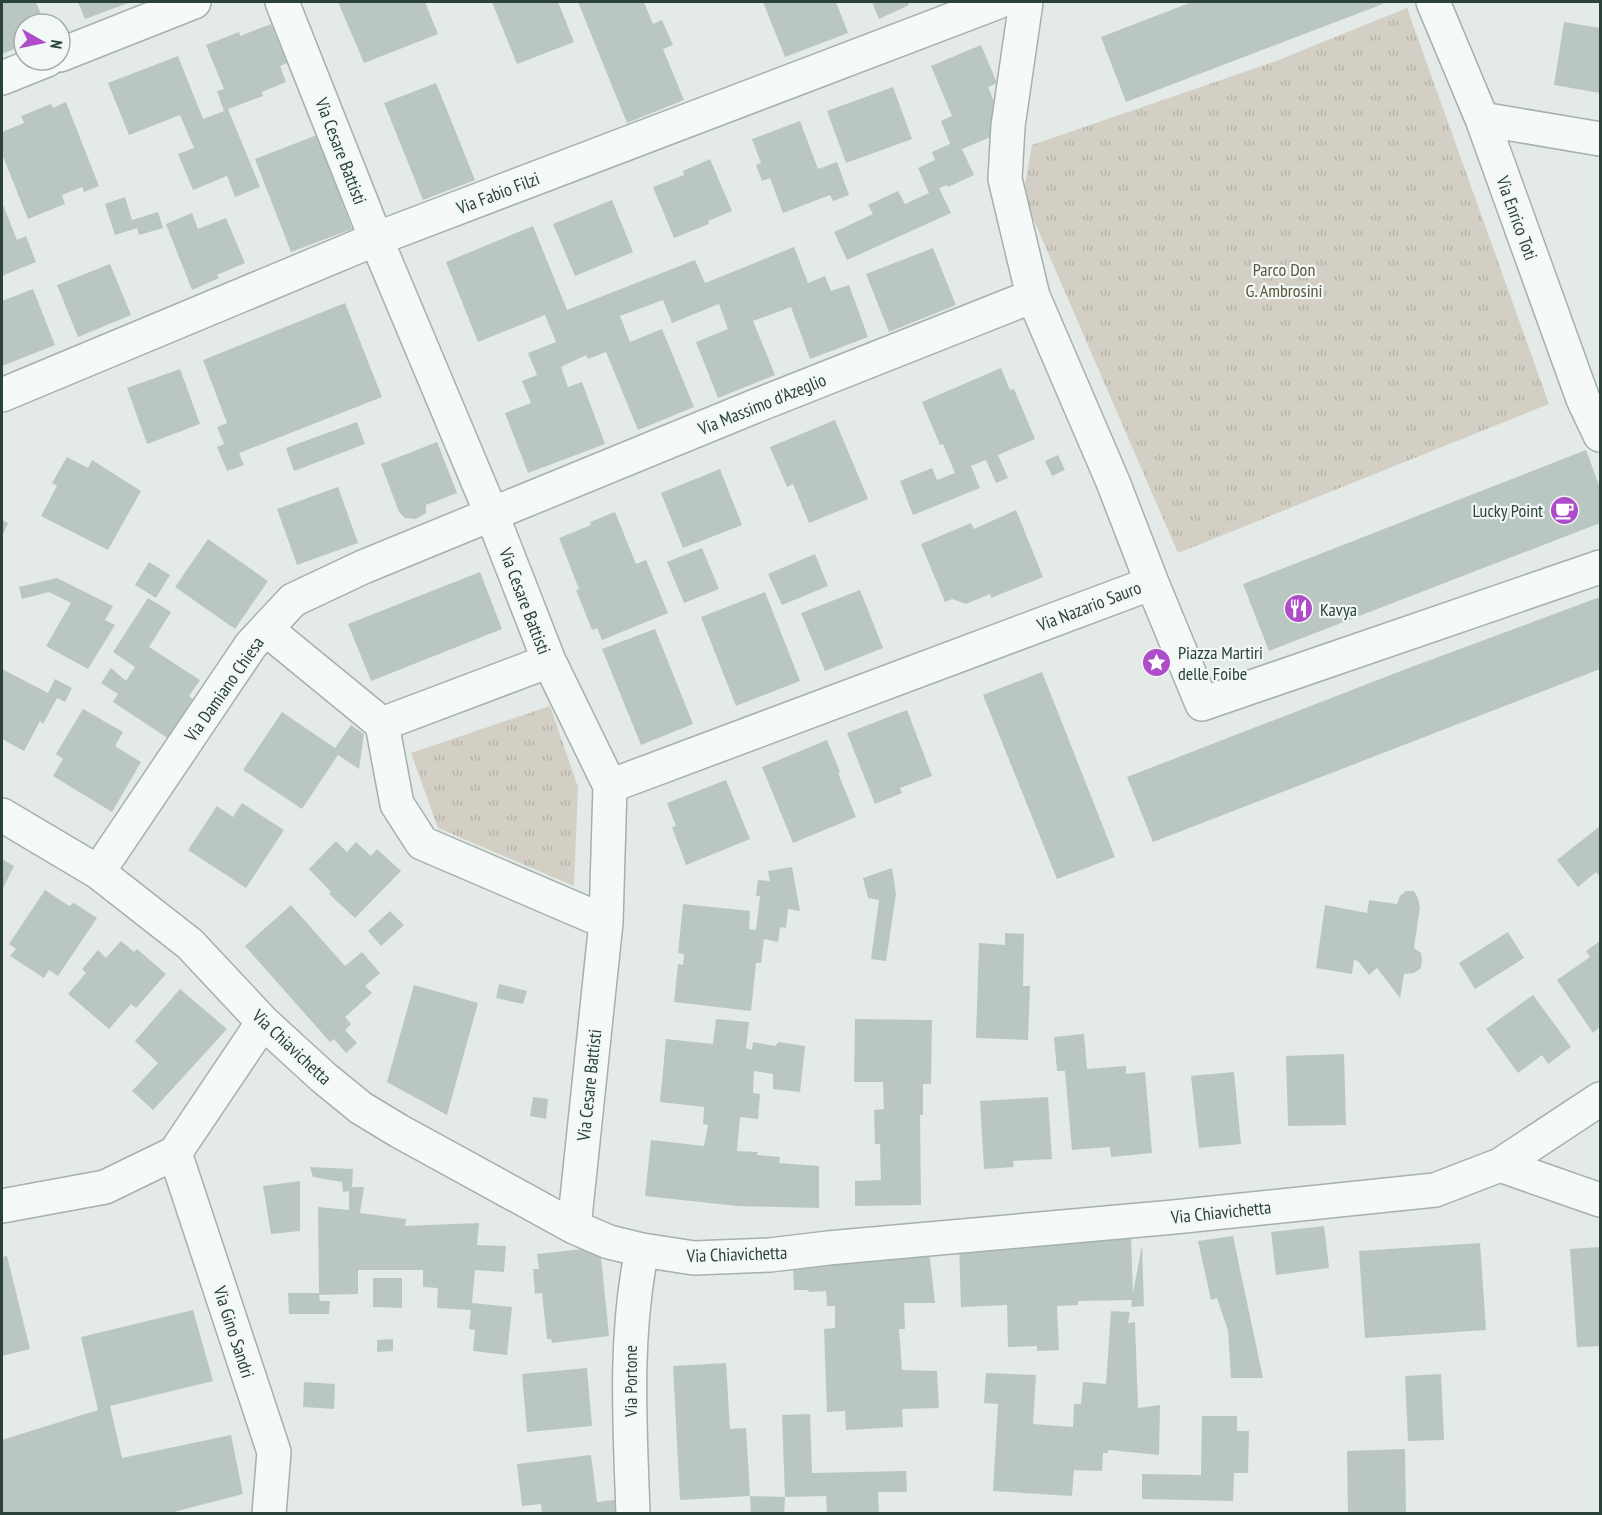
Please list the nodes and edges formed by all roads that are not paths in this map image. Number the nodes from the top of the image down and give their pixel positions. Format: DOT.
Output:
graph roads {
  1 [pos="194,2"];
  2 [pos="282,2"];
  3 [pos="998,2"];
  4 [pos="1026,2"];
  5 [pos="1433,2"];
  6 [pos="72,50"];
  7 [pos="17,72"];
  8 [pos="2,78"];
  9 [pos="1482,119"];
  10 [pos="1600,139"];
  11 [pos="376,239"];
  12 [pos="1033,296"];
  13 [pos="2,395"];
  14 [pos="1600,435"];
  15 [pos="492,515"];
  16 [pos="1600,567"];
  17 [pos="1152,583"];
  18 [pos="266,629"];
  19 [pos="549,661"];
  20 [pos="382,724"];
  21 [pos="610,786"];
  22 [pos="2,815"];
  23 [pos="98,872"];
  24 [pos="606,922"];
  25 [pos="262,1022"];
  26 [pos="1600,1099"];
  27 [pos="175,1153"];
  28 [pos="1500,1165"];
  29 [pos="1600,1200"];
  30 [pos="2,1206"];
  31 [pos="574,1227"];
  32 [pos="642,1250"];
  33 [pos="269,1514"];
  34 [pos="633,1514"];
  1 -- 6 [label="street"];
  2 -- 11 [label="street, Via Cesare Battisti"];
  3 -- 11 [label="street, Via Fabio Filzi"];
  4 -- 12 [label="street"];
  5 -- 9 [label="street, Via Enrico Toti"];
  7 -- 8 [label="street"];
  9 -- 10 [label="street"];
  9 -- 14 [label="street, Via Enrico Toti"];
  11 -- 13 [label="street, Via Fabio Filzi"];
  11 -- 15 [label="street, Via Cesare Battisti"];
  12 -- 15 [label="street, Via Massimo d'Azeglio"];
  12 -- 17 [label="street"];
  15 -- 18 [label="street, Via Damiano Chiesa"];
  15 -- 19 [label="street, Via Cesare Battisti"];
  16 -- 17 [label="street, Via Nazario Sauro"];
  17 -- 21 [label="street, Via Nazario Sauro"];
  18 -- 20 [label="street"];
  18 -- 23 [label="street, Via Damiano Chiesa"];
  19 -- 20 [label="street"];
  19 -- 21 [label="street, Via Cesare Battisti"];
  20 -- 24 [label="street"];
  21 -- 24 [label="street, Via Cesare Battisti"];
  22 -- 23 [label="street, Via Chiavichetta"];
  23 -- 25 [label="street, Via Chiavichetta"];
  24 -- 31 [label="street, Via Cesare Battisti"];
  25 -- 27 [label="street"];
  25 -- 31 [label="street, Via Chiavichetta"];
  26 -- 28 [label="street, Via Chiavichetta"];
  27 -- 30 [label="street"];
  27 -- 33 [label="street, Via Gino Sandri"];
  28 -- 29 [label="street"];
  28 -- 32 [label="street, Via Chiavichetta"];
  31 -- 32 [label="street, Via Chiavichetta"];
  32 -- 34 [label="street, Via Portone"];
}
